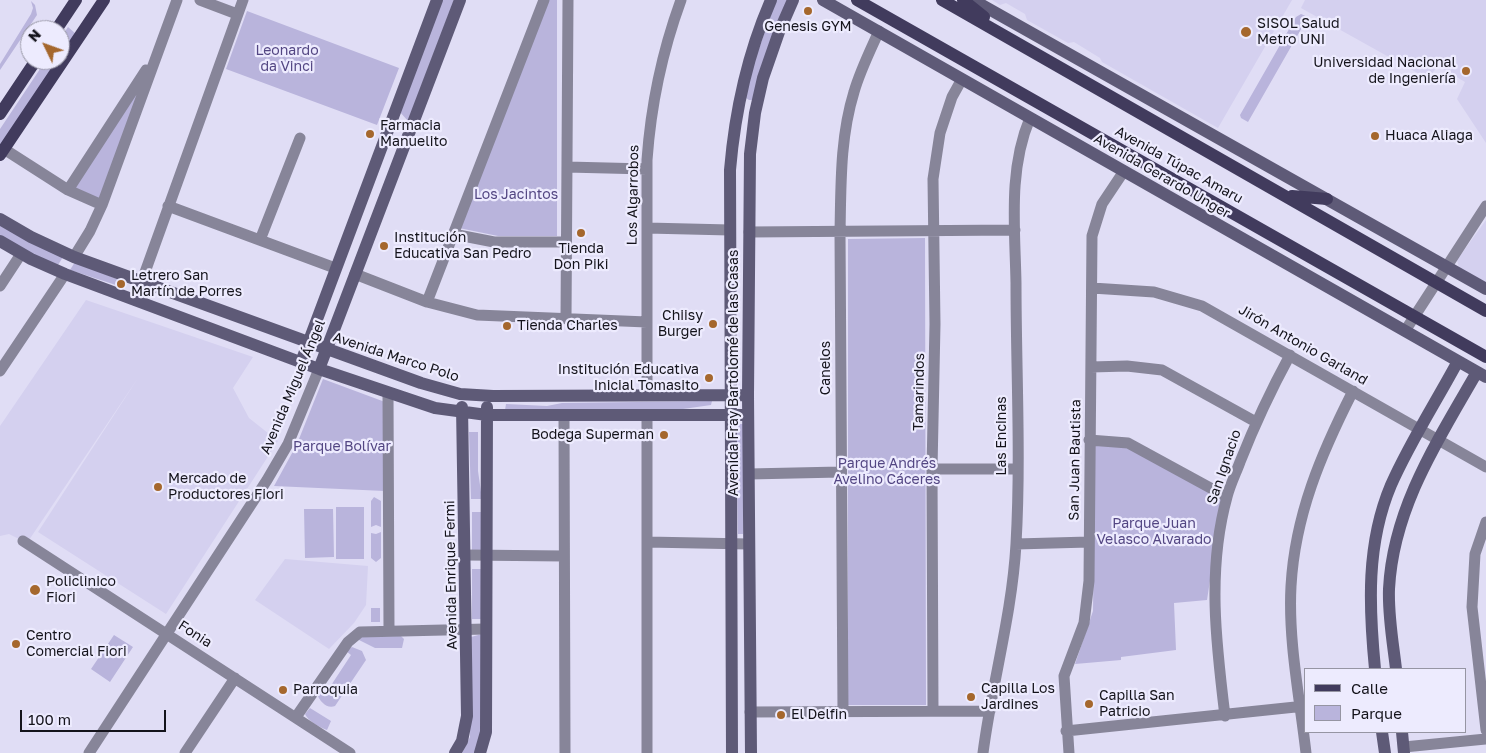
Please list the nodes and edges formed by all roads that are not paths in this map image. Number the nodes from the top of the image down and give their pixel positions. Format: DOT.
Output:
graph roads {
  1 [pos="76,0"];
  2 [pos="104,0"];
  3 [pos="177,0"];
  4 [pos="200,0"];
  5 [pos="243,0"];
  6 [pos="460,0"];
  7 [pos="544,0"];
  8 [pos="568,0"];
  9 [pos="681,0"];
  10 [pos="771,0"];
  11 [pos="793,0"];
  12 [pos="823,0"];
  13 [pos="857,0"];
  14 [pos="942,0"];
  15 [pos="963,0"];
  16 [pos="973,0"];
  17 [pos="434,1"];
  18 [pos="237,14"];
  19 [pos="63,20"];
  20 [pos="879,31"];
  21 [pos="1014,41"];
  22 [pos="154,61"];
  23 [pos="29,70"];
  24 [pos="962,79"];
  25 [pos="737,110"];
  26 [pos="755,113"];
  27 [pos="0,114"];
  28 [pos="1030,118"];
  29 [pos="389,126"];
  30 [pos="408,133"];
  31 [pos="300,138"];
  32 [pos="2,152"];
  33 [pos="567,167"];
  34 [pos="647,168"];
  35 [pos="1124,172"];
  36 [pos="68,190"];
  37 [pos="1287,196"];
  38 [pos="1327,198"];
  39 [pos="102,205"];
  40 [pos="168,206"];
  41 [pos="1486,206"];
  42 [pos="0,219"];
  43 [pos="647,228"];
  44 [pos="730,230"];
  45 [pos="1015,230"];
  46 [pos="934,231"];
  47 [pos="749,232"];
  48 [pos="840,232"];
  49 [pos="453,234"];
  50 [pos="260,240"];
  51 [pos="0,241"];
  52 [pos="566,242"];
  53 [pos="21,254"];
  54 [pos="74,257"];
  55 [pos="1446,265"];
  56 [pos="335,268"];
  57 [pos="65,274"];
  58 [pos="355,274"];
  59 [pos="1436,281"];
  60 [pos="141,282"];
  61 [pos="0,286"];
  62 [pos="1092,288"];
  63 [pos="1486,289"];
  64 [pos="135,300"];
  65 [pos="427,302"];
  66 [pos="198,303"];
  67 [pos="1486,310"];
  68 [pos="227,313"];
  69 [pos="1414,316"];
  70 [pos="192,320"];
  71 [pos="566,320"];
  72 [pos="647,322"];
  73 [pos="254,323"];
  74 [pos="221,331"];
  75 [pos="1405,331"];
  76 [pos="247,341"];
  77 [pos="308,343"];
  78 [pos="327,350"];
  79 [pos="1290,355"];
  80 [pos="1486,357"];
  81 [pos="1458,361"];
  82 [pos="301,362"];
  83 [pos="1091,367"];
  84 [pos="319,369"];
  85 [pos="0,371"];
  86 [pos="1482,374"];
  87 [pos="1354,392"];
  88 [pos="388,394"];
  89 [pos="460,394"];
  90 [pos="748,395"];
  91 [pos="486,396"];
  92 [pos="647,396"];
  93 [pos="730,396"];
  94 [pos="462,413"];
  95 [pos="487,415"];
  96 [pos="730,415"];
  97 [pos="748,415"];
  98 [pos="564,416"];
  99 [pos="647,417"];
  100 [pos="1256,422"];
  101 [pos="1420,430"];
  102 [pos="1089,440"];
  103 [pos="1438,441"];
  104 [pos="1486,467"];
  105 [pos="932,469"];
  106 [pos="1017,469"];
  107 [pos="840,472"];
  108 [pos="749,474"];
  109 [pos="1227,497"];
  110 [pos="1486,522"];
  111 [pos="23,540"];
  112 [pos="647,542"];
  113 [pos="732,542"];
  114 [pos="1089,542"];
  115 [pos="749,544"];
  116 [pos="1016,544"];
  117 [pos="466,555"];
  118 [pos="487,555"];
  119 [pos="564,556"];
  120 [pos="486,628"];
  121 [pos="466,629"];
  122 [pos="389,630"];
  123 [pos="168,634"];
  124 [pos="1375,668"];
  125 [pos="1396,668"];
  126 [pos="235,678"];
  127 [pos="1303,706"];
  128 [pos="1485,710"];
  129 [pos="842,711"];
  130 [pos="933,711"];
  131 [pos="990,711"];
  132 [pos="750,712"];
  133 [pos="1225,716"];
  134 [pos="296,717"];
  135 [pos="1304,722"];
  136 [pos="1486,730"];
  137 [pos="1066,731"];
  138 [pos="1305,733"];
  139 [pos="1382,733"];
  140 [pos="1402,733"];
  141 [pos="1486,739"];
  142 [pos="1404,750"];
  143 [pos="90,753"];
  144 [pos="185,753"];
  145 [pos="350,753"];
  146 [pos="455,753"];
  147 [pos="480,753"];
  148 [pos="565,753"];
  149 [pos="647,753"];
  150 [pos="732,753"];
  151 [pos="751,753"];
  152 [pos="982,753"];
  153 [pos="1069,753"];
  154 [pos="1306,753"];
  155 [pos="1385,753"];
  1 -- 19 [label="main road"];
  2 -- 32 [label="main road"];
  3 -- 22 [label="street"];
  4 -- 18 [label="street"];
  5 -- 18 [label="street"];
  6 -- 30 [label="street, Avenida Miguel Ángel"];
  7 -- 49 [label="street"];
  8 -- 33 [label="street"];
  9 -- 34 [label="street, Los Algarrobos"];
  10 -- 25 [label="street, Avenida Fray Bartolomé de las Casas"];
  11 -- 26 [label="street, Avenida Fray Bartolomé de las Casas"];
  12 -- 20 [label="street, Avenida Gerardo Unger"];
  13 -- 69 [label="main road, Avenida Túpac Amaru"];
  14 -- 21 [label="main road, Avenida Túpac Amaru"];
  15 -- 21 [label="main road"];
  16 -- 38 [label="street"];
  17 -- 29 [label="street, Avenida Miguel Ángel"];
  18 -- 40 [label="street"];
  20 -- 24 [label="street, Avenida Gerardo Unger"];
  20 -- 48 [label="street, Canelos"];
  21 -- 37 [label="main road, Avenida Túpac Amaru"];
  22 -- 36 [label="street"];
  22 -- 39 [label="street"];
  23 -- 27 [label="main road"];
  24 -- 28 [label="street, Avenida Gerardo Unger"];
  24 -- 46 [label="street, Tamarindos"];
  25 -- 26 [label="street"];
  25 -- 44 [label="street, Avenida Fray Bartolomé de las Casas"];
  26 -- 47 [label="street, Avenida Fray Bartolomé de las Casas"];
  28 -- 35 [label="street, Avenida Gerardo Unger"];
  28 -- 45 [label="street, Las Encinas"];
  29 -- 30 [label="street"];
  29 -- 56 [label="street, Avenida Miguel Ángel"];
  30 -- 58 [label="street, Avenida Miguel Ángel"];
  31 -- 50 [label="street"];
  32 -- 36 [label="street"];
  33 -- 34 [label="street"];
  33 -- 52 [label="street"];
  34 -- 43 [label="street, Los Algarrobos"];
  35 -- 62 [label="street, San Juan Bautista"];
  35 -- 75 [label="street, Avenida Gerardo Unger"];
  36 -- 39 [label="street"];
  37 -- 38 [label="main road"];
  37 -- 59 [label="main road, Avenida Túpac Amaru"];
  38 -- 55 [label="street"];
  39 -- 54 [label="street"];
  40 -- 50 [label="street"];
  40 -- 60 [label="street"];
  41 -- 55 [label="street"];
  42 -- 54 [label="street, Avenida Marco Polo"];
  43 -- 44 [label="street"];
  43 -- 72 [label="street, Los Algarrobos"];
  44 -- 93 [label="street, Avenida Fray Bartolomé de las Casas"];
  45 -- 46 [label="street"];
  45 -- 106 [label="street, Las Encinas"];
  46 -- 48 [label="street"];
  46 -- 105 [label="street, Tamarindos"];
  47 -- 48 [label="street"];
  47 -- 90 [label="street, Avenida Fray Bartolomé de las Casas"];
  48 -- 107 [label="street, Canelos"];
  49 -- 52 [label="street"];
  49 -- 65 [label="street"];
  50 -- 56 [label="street"];
  51 -- 53 [label="street"];
  52 -- 71 [label="street"];
  53 -- 57 [label="street"];
  53 -- 61 [label="street"];
  54 -- 60 [label="street, Avenida Marco Polo"];
  55 -- 59 [label="street"];
  55 -- 63 [label="street"];
  56 -- 77 [label="street, Avenida Miguel Ángel"];
  57 -- 64 [label="street"];
  57 -- 85 [label="street"];
  58 -- 65 [label="street"];
  58 -- 78 [label="street, Avenida Miguel Ángel"];
  59 -- 67 [label="main road, Avenida Túpac Amaru"];
  59 -- 69 [label="street"];
  60 -- 64 [label="street"];
  60 -- 66 [label="street, Avenida Marco Polo"];
  62 -- 79 [label="street, Jirón Antonio Garland"];
  62 -- 83 [label="street, San Juan Bautista"];
  64 -- 70 [label="street"];
  65 -- 71 [label="street"];
  66 -- 68 [label="street, Avenida Marco Polo"];
  66 -- 70 [label="street"];
  68 -- 73 [label="street, Avenida Marco Polo"];
  68 -- 74 [label="street"];
  69 -- 75 [label="street"];
  69 -- 80 [label="main road, Avenida Túpac Amaru"];
  70 -- 74 [label="street"];
  71 -- 72 [label="street"];
  72 -- 92 [label="street, Los Algarrobos"];
  73 -- 76 [label="street"];
  73 -- 77 [label="street, Avenida Marco Polo"];
  74 -- 76 [label="street"];
  75 -- 81 [label="street, Avenida Gerardo Unger"];
  76 -- 82 [label="street"];
  77 -- 78 [label="street, Avenida Marco Polo"];
  77 -- 82 [label="street, Avenida Miguel Ángel"];
  78 -- 84 [label="street, Avenida Miguel Ángel"];
  78 -- 89 [label="street, Avenida Marco Polo"];
  79 -- 87 [label="street, Jirón Antonio Garland"];
  79 -- 100 [label="street, San Ignacio"];
  81 -- 86 [label="street, Avenida Gerardo Unger"];
  81 -- 101 [label="street"];
  82 -- 84 [label="street"];
  83 -- 100 [label="street"];
  83 -- 102 [label="street, San Juan Bautista"];
  84 -- 88 [label="street"];
  84 -- 123 [label="street, Avenida Miguel Ángel"];
  86 -- 103 [label="street"];
  87 -- 101 [label="street, Jirón Antonio Garland"];
  87 -- 127 [label="street"];
  88 -- 94 [label="street"];
  88 -- 122 [label="street"];
  89 -- 91 [label="street, Avenida Marco Polo"];
  89 -- 94 [label="street, Avenida Enrique Fermi"];
  90 -- 93 [label="street, Avenida Marco Polo"];
  90 -- 97 [label="street, Avenida Fray Bartolomé de las Casas"];
  91 -- 92 [label="street, Avenida Marco Polo"];
  91 -- 95 [label="street"];
  92 -- 93 [label="street, Avenida Marco Polo"];
  93 -- 96 [label="street, Avenida Fray Bartolomé de las Casas"];
  94 -- 95 [label="street"];
  94 -- 117 [label="street, Avenida Enrique Fermi"];
  95 -- 98 [label="street"];
  95 -- 118 [label="street"];
  96 -- 97 [label="street"];
  96 -- 99 [label="street"];
  96 -- 113 [label="street, Avenida Fray Bartolomé de las Casas"];
  97 -- 108 [label="street, Avenida Fray Bartolomé de las Casas"];
  98 -- 99 [label="street"];
  98 -- 119 [label="street"];
  99 -- 112 [label="street"];
  100 -- 109 [label="street, San Ignacio"];
  101 -- 103 [label="street, Jirón Antonio Garland"];
  101 -- 124 [label="street"];
  102 -- 109 [label="street"];
  102 -- 114 [label="street, San Juan Bautista"];
  103 -- 104 [label="street, Jirón Antonio Garland"];
  103 -- 125 [label="street"];
  105 -- 106 [label="street"];
  105 -- 130 [label="street, Tamarindos"];
  106 -- 116 [label="street, Las Encinas"];
  107 -- 108 [label="street"];
  107 -- 129 [label="street, Canelos"];
  108 -- 115 [label="street, Avenida Fray Bartolomé de las Casas"];
  109 -- 133 [label="street, San Ignacio"];
  110 -- 128 [label="street"];
  111 -- 123 [label="street, Fonia"];
  112 -- 113 [label="street"];
  112 -- 149 [label="street"];
  113 -- 115 [label="street"];
  113 -- 150 [label="street, Avenida Fray Bartolomé de las Casas"];
  114 -- 116 [label="street"];
  114 -- 137 [label="street, San Juan Bautista"];
  115 -- 132 [label="street, Avenida Fray Bartolomé de las Casas"];
  116 -- 131 [label="street, Las Encinas"];
  117 -- 118 [label="street"];
  117 -- 121 [label="street, Avenida Enrique Fermi"];
  118 -- 119 [label="street"];
  118 -- 120 [label="street"];
  119 -- 148 [label="street"];
  120 -- 121 [label="street"];
  120 -- 147 [label="street"];
  121 -- 122 [label="street"];
  121 -- 146 [label="street, Avenida Enrique Fermi"];
  122 -- 134 [label="street"];
  123 -- 126 [label="street, Fonia"];
  123 -- 143 [label="street, Avenida Miguel Ángel"];
  126 -- 134 [label="street, Fonia"];
  126 -- 144 [label="street"];
  127 -- 133 [label="street"];
  127 -- 135 [label="street"];
  128 -- 136 [label="street"];
  129 -- 130 [label="street"];
  129 -- 132 [label="street"];
  130 -- 131 [label="street"];
  131 -- 152 [label="street, Las Encinas"];
  132 -- 151 [label="street, Avenida Fray Bartolomé de las Casas"];
  133 -- 137 [label="street"];
  134 -- 145 [label="street, Fonia"];
  137 -- 153 [label="street, San Juan Bautista"];
  138 -- 154 [label="street"];
  139 -- 155 [label="street"];
  140 -- 142 [label="street"];
  141 -- 142 [label="street"];
}
